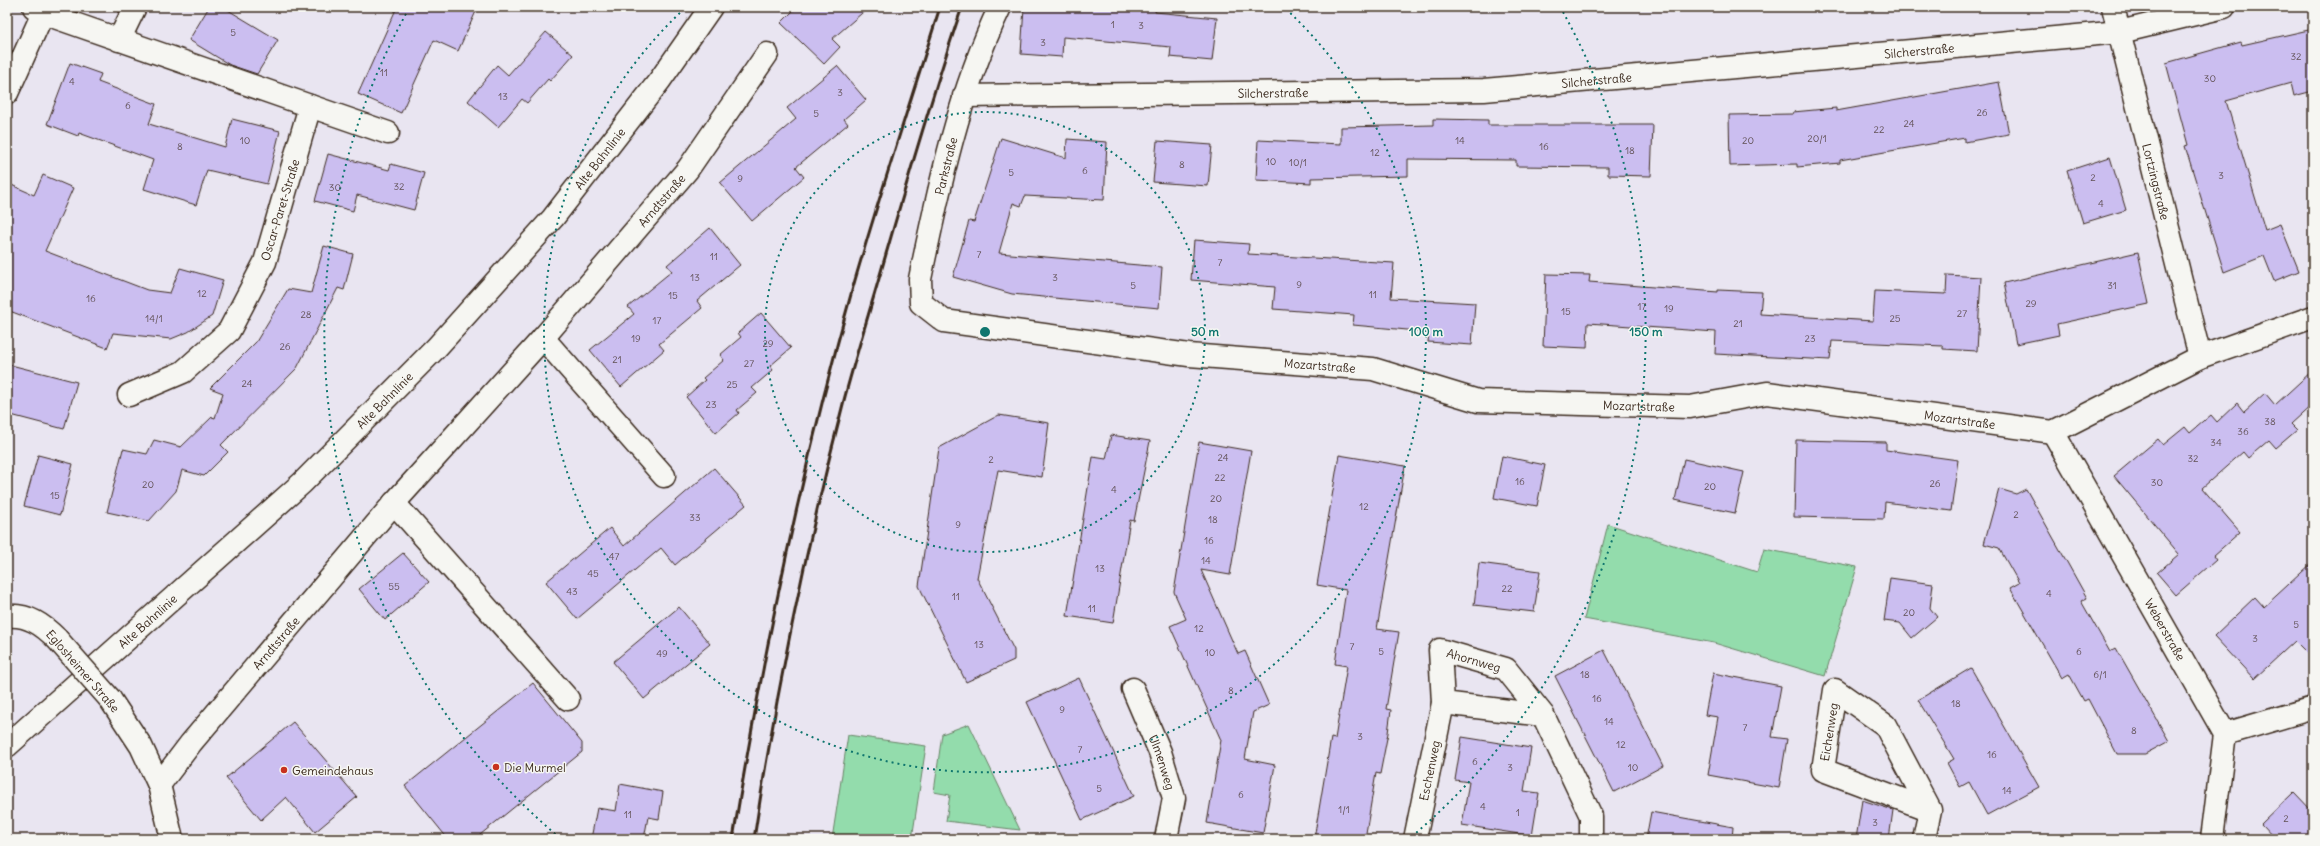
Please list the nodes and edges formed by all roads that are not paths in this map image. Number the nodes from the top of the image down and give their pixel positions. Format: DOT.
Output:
graph roads {
  1 [pos="135,7"];
  2 [pos="711,7"];
  3 [pos="1000,7"];
  4 [pos="2113,7"];
  5 [pos="2224,7"];
  6 [pos="38,10"];
  7 [pos="2120,32"];
  8 [pos="119,40"];
  9 [pos="767,54"];
  10 [pos="7,93"];
  11 [pos="964,96"];
  12 [pos="310,106"];
  13 [pos="388,133"];
  14 [pos="2313,317"];
  15 [pos="944,321"];
  16 [pos="543,338"];
  17 [pos="2200,357"];
  18 [pos="129,395"];
  19 [pos="2053,432"];
  20 [pos="664,476"];
  21 [pos="394,503"];
  22 [pos="7,616"];
  23 [pos="1133,689"];
  24 [pos="568,699"];
  25 [pos="1443,703"];
  26 [pos="2313,708"];
  27 [pos="1543,715"];
  28 [pos="2225,734"];
  29 [pos="7,746"];
  30 [pos="159,785"];
  31 [pos="1930,810"];
  32 [pos="172,839"];
  33 [pos="1166,839"];
  34 [pos="1415,839"];
  35 [pos="1591,839"];
  36 [pos="1924,839"];
  37 [pos="2212,839"];
  1 -- 8 [label="street"];
  2 -- 29 [label="street, Alte Bahnlinie"];
  3 -- 11 [label="street, Parkstraße"];
  4 -- 7 [label="street, Lortzingstraße"];
  5 -- 7 [label="street, Silcherstraße"];
  6 -- 8 [label="street"];
  6 -- 10 [label="street"];
  7 -- 11 [label="street, Silcherstraße"];
  7 -- 17 [label="street, Lortzingstraße"];
  8 -- 12 [label="street"];
  9 -- 16 [label="street, Arndtstraße"];
  11 -- 15 [label="street, Parkstraße"];
  12 -- 13 [label="street"];
  12 -- 18 [label="street, Oscar-Paret-Straße"];
  14 -- 17 [label="street"];
  15 -- 19 [label="street, Mozartstraße"];
  16 -- 20 [label="street"];
  16 -- 21 [label="street, Arndtstraße"];
  17 -- 19 [label="street"];
  19 -- 28 [label="street, Weberstraße"];
  21 -- 24 [label="street"];
  21 -- 30 [label="street, Arndtstraße"];
  22 -- 30 [label="street, Eglosheimer Straße, bridge"];
  23 -- 33 [label="street, Ulmenweg"];
  25 -- 27 [label="street"];
  25 -- 27 [label="street, Ahornweg"];
  25 -- 34 [label="street, Eschenweg"];
  26 -- 28 [label="street"];
  27 -- 35 [label="street, Ahornweg"];
  28 -- 37 [label="street"];
  30 -- 32 [label="street, Eglosheimer Straße"];
  31 -- 31 [label="street, Eichenweg"];
  31 -- 36 [label="street"];
}
